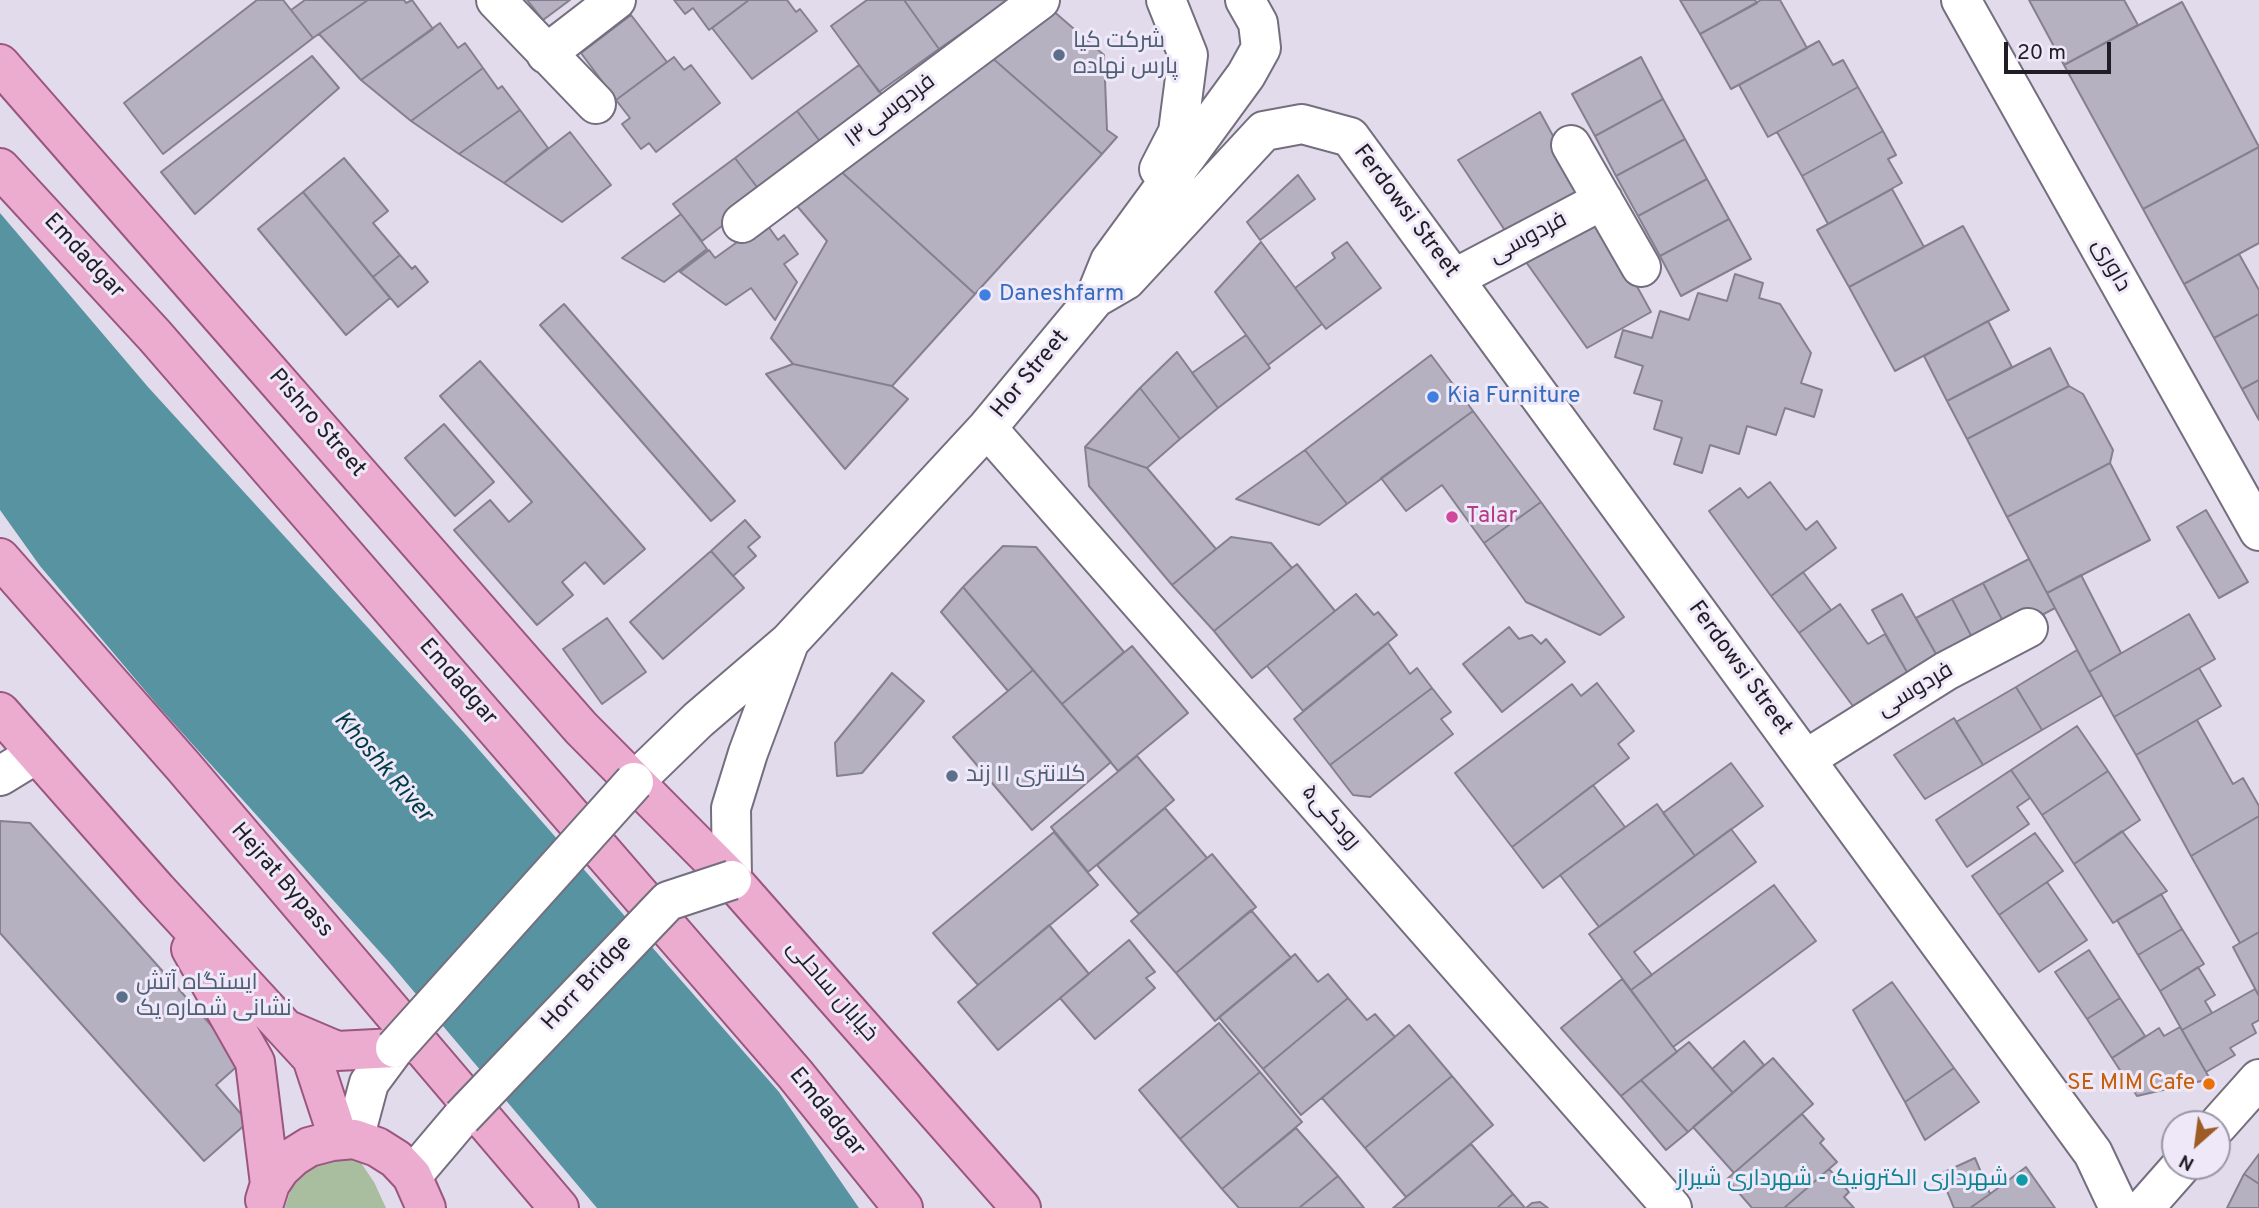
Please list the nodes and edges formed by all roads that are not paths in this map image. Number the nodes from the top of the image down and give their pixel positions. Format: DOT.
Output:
graph roads {
  1 [pos="496,0"];
  2 [pos="616,0"];
  3 [pos="1040,0"];
  4 [pos="1167,0"];
  5 [pos="1245,0"];
  6 [pos="1970,3"];
  7 [pos="546,54"];
  8 [pos="0,64"];
  9 [pos="596,104"];
  10 [pos="1571,145"];
  11 [pos="0,168"];
  12 [pos="1603,200"];
  13 [pos="742,223"];
  14 [pos="1110,261"];
  15 [pos="1642,267"];
  16 [pos="1455,278"];
  17 [pos="1095,298"];
  18 [pos="987,428"];
  19 [pos="2259,531"];
  20 [pos="0,558"];
  21 [pos="2028,628"];
  22 [pos="789,642"];
  23 [pos="0,712"];
  24 [pos="36,754"];
  25 [pos="1805,759"];
  26 [pos="0,776"];
  27 [pos="634,782"];
  28 [pos="733,880"];
  29 [pos="158,890"];
  30 [pos="286,1030"];
  31 [pos="395,1048"];
  32 [pos="795,1074"];
  33 [pos="2259,1079"];
  34 [pos="2231,1110"];
  35 [pos="346,1140"];
  36 [pos="2169,1180"];
  37 [pos="419,1192"];
  38 [pos="266,1196"];
  39 [pos="559,1208"];
  40 [pos="903,1208"];
  41 [pos="922,1208"];
  42 [pos="1021,1208"];
  43 [pos="1672,1208"];
  44 [pos="2119,1208"];
  45 [pos="2144,1208"];
  1 -- 7 [label="street"];
  2 -- 7 [label="street"];
  3 -- 13 [label="street, فردوسی۱۳"];
  4 -- 14 [label="street"];
  5 -- 14 [label="street, Hor Street"];
  6 -- 19 [label="street, داوری"];
  7 -- 9 [label="street"];
  8 -- 27 [label="main road, Pishro Street"];
  10 -- 12 [label="street"];
  11 -- 32 [label="main road, Emdadgar"];
  12 -- 15 [label="street"];
  12 -- 16 [label="street, فردوسی"];
  14 -- 17 [label="street, Hor Street"];
  16 -- 17 [label="street, Ferdowsi Street"];
  16 -- 25 [label="street, Ferdowsi Street"];
  17 -- 18 [label="street, Hor Street"];
  18 -- 22 [label="street, Hor Street"];
  18 -- 43 [label="street, رودکی۵"];
  20 -- 39 [label="main road, Hejrat Bypass"];
  21 -- 25 [label="street, فردوسی"];
  22 -- 27 [label="street, Hor Street"];
  22 -- 28 [label="street, Hor Street"];
  23 -- 24 [label="main road"];
  24 -- 26 [label="street"];
  24 -- 29 [label="main road"];
  25 -- 44 [label="street, Ferdowsi Street"];
  27 -- 28 [label="main road, خیابان ساحلی"];
  27 -- 31 [label="street, bridge"];
  28 -- 37 [label="street, Horr Bridge, bridge"];
  28 -- 42 [label="main road, خیابان ساحلی"];
  29 -- 30 [label="main road"];
  29 -- 38 [label="main road"];
  30 -- 31 [label="main road"];
  30 -- 35 [label="main road"];
  31 -- 35 [label="street"];
  32 -- 40 [label="main road, Emdadgar"];
  32 -- 41 [label="main road"];
  33 -- 34 [label="street"];
  35 -- 37 [label="main road"];
  35 -- 38 [label="main road"];
  36 -- 45 [label="street"];
}
